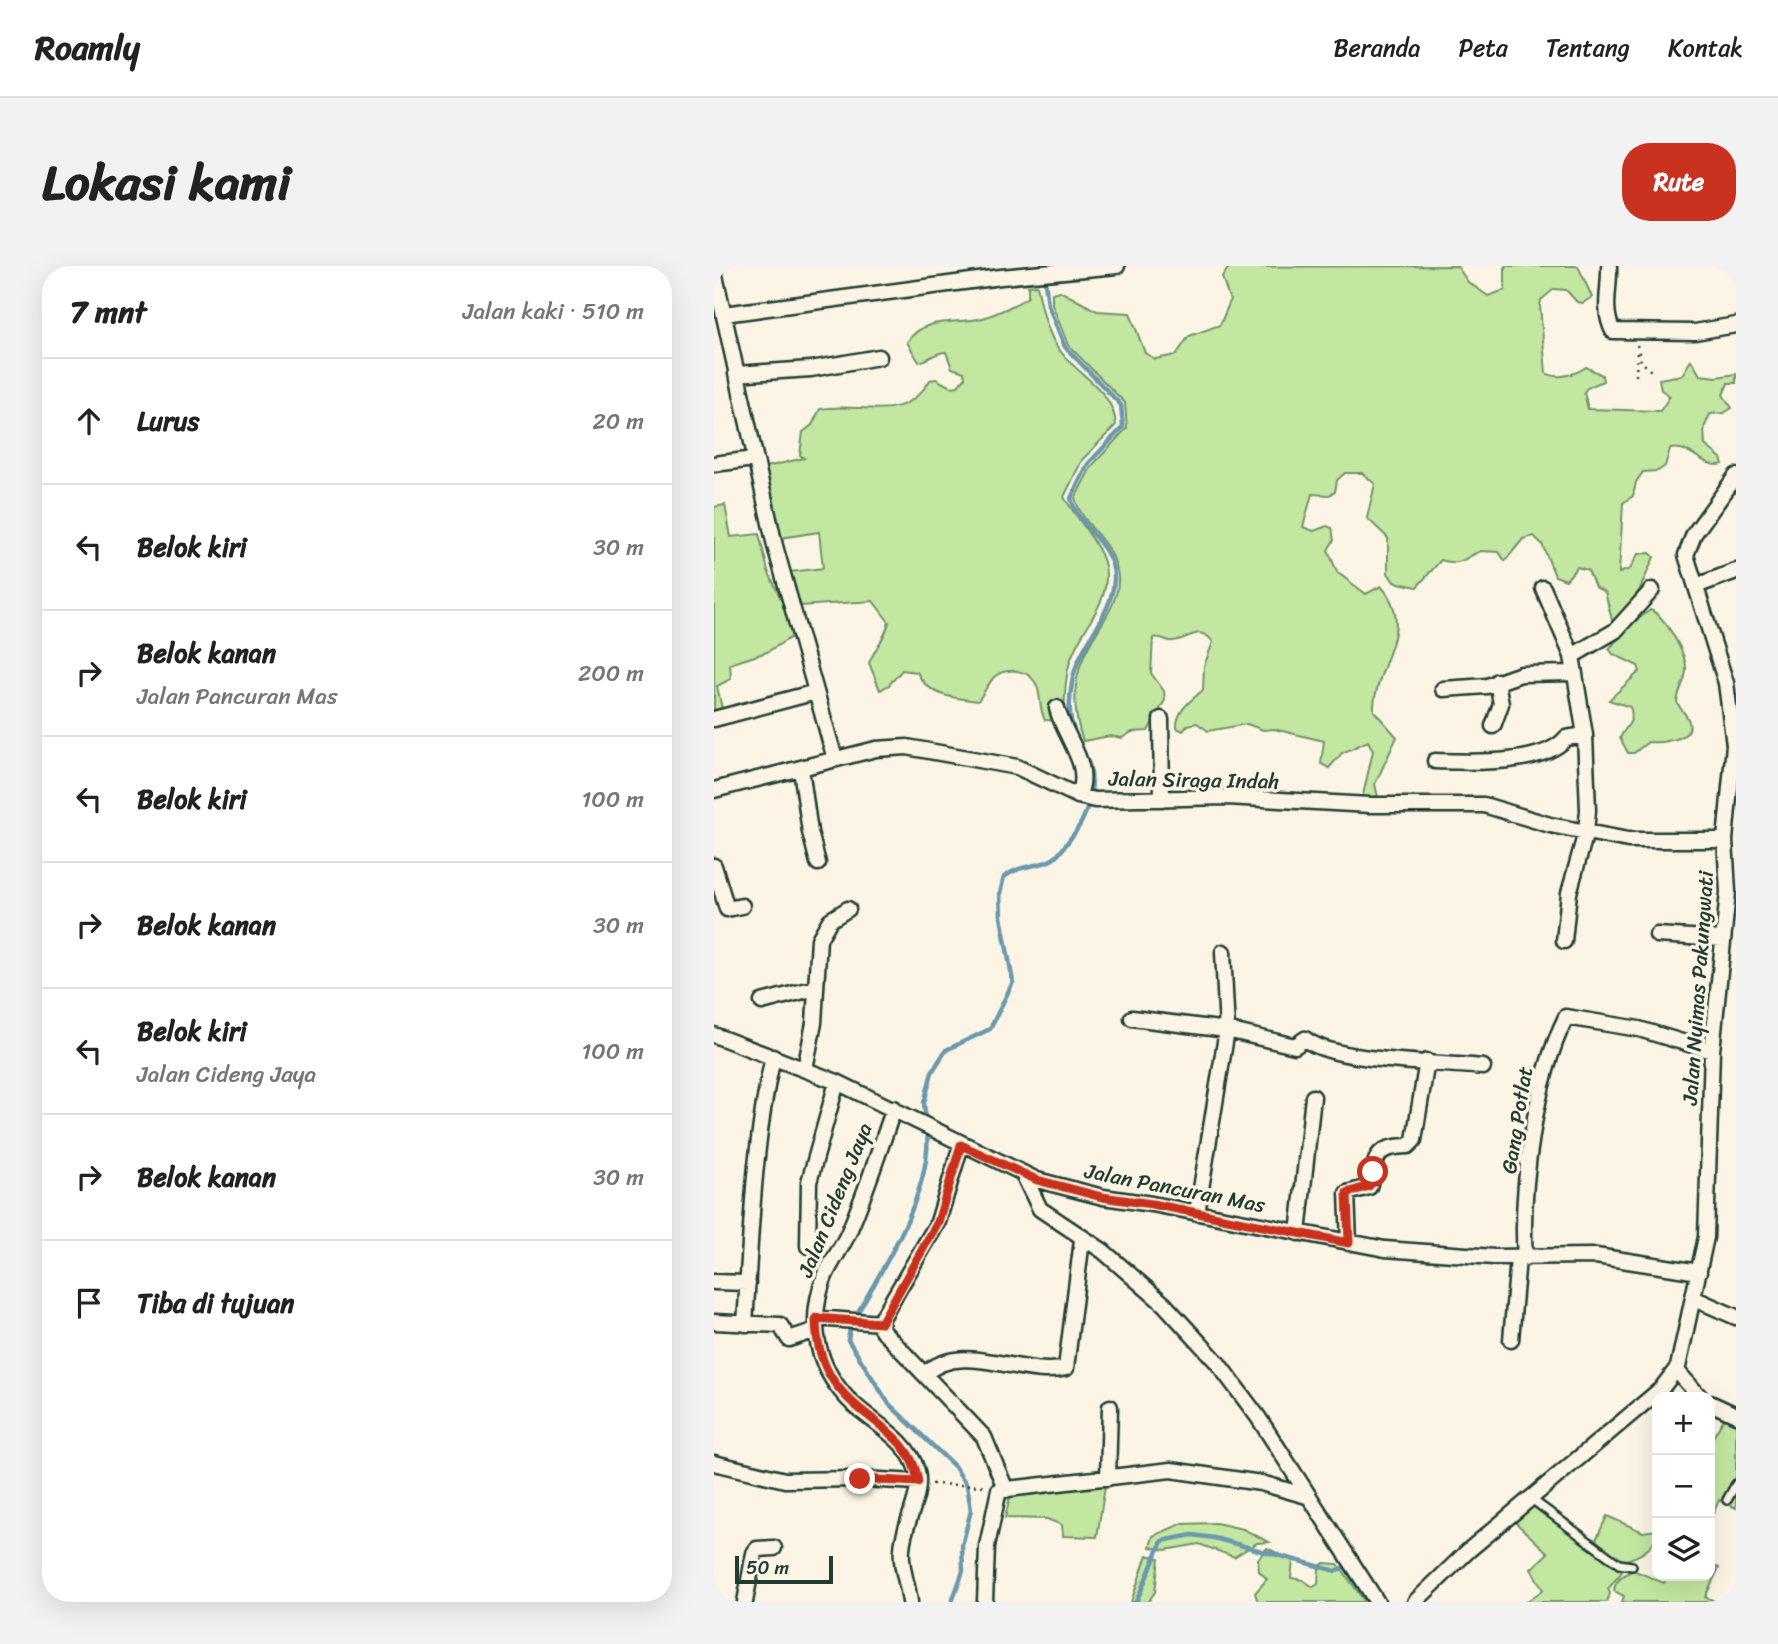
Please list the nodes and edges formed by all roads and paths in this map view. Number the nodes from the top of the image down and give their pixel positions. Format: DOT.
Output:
graph roads {
  1 [pos="1117,266"];
  2 [pos="1609,266"];
  3 [pos="714,271"];
  4 [pos="1000,272"];
  5 [pos="724,314"];
  6 [pos="1736,325"];
  7 [pos="1637,339"];
  8 [pos="879,357"];
  9 [pos="736,374"];
  10 [pos="1654,374"];
  11 [pos="1636,376"];
  12 [pos="754,459"];
  13 [pos="714,464"];
  14 [pos="1736,476"];
  15 [pos="1736,571"];
  16 [pos="1696,586"];
  17 [pos="1543,588"];
  18 [pos="1653,590"];
  19 [pos="1572,656"];
  20 [pos="1574,673"];
  21 [pos="1497,681"];
  22 [pos="1443,690"];
  23 [pos="816,692"];
  24 [pos="1057,708"];
  25 [pos="1734,714"];
  26 [pos="714,719"];
  27 [pos="1161,719"];
  28 [pos="1493,726"];
  29 [pos="1585,735"];
  30 [pos="835,760"];
  31 [pos="1435,761"];
  32 [pos="801,769"];
  33 [pos="714,790"];
  34 [pos="1084,798"];
  35 [pos="1162,799"];
  36 [pos="1732,803"];
  37 [pos="1586,832"];
  38 [pos="1725,840"];
  39 [pos="818,863"];
  40 [pos="714,866"];
  41 [pos="1732,892"];
  42 [pos="728,909"];
  43 [pos="848,909"];
  44 [pos="1657,935"];
  45 [pos="1723,939"];
  46 [pos="1564,941"];
  47 [pos="1223,952"];
  48 [pos="815,988"];
  49 [pos="762,1002"];
  50 [pos="1132,1018"];
  51 [pos="1227,1030"];
  52 [pos="714,1035"];
  53 [pos="1712,1051"];
  54 [pos="773,1057"];
  55 [pos="1427,1061"];
  56 [pos="1483,1067"];
  57 [pos="805,1069"];
  58 [pos="837,1082"];
  59 [pos="1313,1097"];
  60 [pos="897,1109"];
  61 [pos="961,1145"];
  62 [pos="1023,1174"];
  63 [pos="1197,1213"];
  64 [pos="1298,1233"];
  65 [pos="1082,1240"];
  66 [pos="1349,1243"];
  67 [pos="808,1246"];
  68 [pos="1521,1258"];
  69 [pos="1699,1272"];
  70 [pos="714,1282"];
  71 [pos="748,1283"];
  72 [pos="1693,1298"];
  73 [pos="1736,1317"];
  74 [pos="714,1322"];
  75 [pos="881,1323"];
  76 [pos="745,1324"];
  77 [pos="816,1324"];
  78 [pos="1511,1339"];
  79 [pos="1677,1371"];
  80 [pos="925,1374"];
  81 [pos="1696,1392"];
  82 [pos="1715,1405"];
  83 [pos="1110,1407"];
  84 [pos="1736,1415"];
  85 [pos="714,1463"];
  86 [pos="1108,1478"];
  87 [pos="918,1482"];
  88 [pos="937,1484"];
  89 [pos="982,1484"];
  90 [pos="1736,1484"];
  91 [pos="1006,1490"];
  92 [pos="1307,1496"];
  93 [pos="1530,1498"];
  94 [pos="1727,1500"];
  95 [pos="774,1548"];
  96 [pos="1632,1566"];
  97 [pos="745,1602"];
  98 [pos="910,1602"];
  99 [pos="985,1602"];
  100 [pos="1377,1602"];
  101 [pos="1415,1602"];
  1 -- 4 [label="street"];
  2 -- 7 [label="street"];
  3 -- 5 [label="street"];
  4 -- 5 [label="street"];
  5 -- 9 [label="street"];
  6 -- 7 [label="street"];
  7 -- 10 [label="path"];
  7 -- 11 [label="path"];
  8 -- 9 [label="street"];
  9 -- 12 [label="street"];
  12 -- 13 [label="street"];
  12 -- 23 [label="street"];
  14 -- 16 [label="street, Jalan Nyimas Pakungwati"];
  15 -- 16 [label="street"];
  16 -- 25 [label="street, Jalan Nyimas Pakungwati"];
  17 -- 19 [label="street"];
  18 -- 19 [label="street"];
  19 -- 20 [label="street"];
  20 -- 21 [label="street"];
  20 -- 29 [label="street"];
  21 -- 22 [label="street"];
  21 -- 28 [label="street"];
  23 -- 26 [label="street"];
  23 -- 30 [label="street"];
  24 -- 34 [label="street"];
  25 -- 36 [label="street, Jalan Nyimas Pakungwati"];
  27 -- 35 [label="street"];
  29 -- 31 [label="street"];
  29 -- 37 [label="street"];
  30 -- 32 [label="street, Jalan Siraga Indah"];
  30 -- 34 [label="street, Jalan Siraga Indah"];
  32 -- 33 [label="street, Jalan Siraga Indah"];
  32 -- 39 [label="street"];
  34 -- 35 [label="street, Jalan Siraga Indah"];
  35 -- 37 [label="street, Jalan Siraga Indah"];
  36 -- 38 [label="street, Jalan Nyimas Pakungwati"];
  37 -- 38 [label="street, Jalan Siraga Indah"];
  37 -- 46 [label="street"];
  38 -- 41 [label="street, Jalan Nyimas Pakungwati"];
  40 -- 42 [label="street"];
  41 -- 45 [label="street, Jalan Nyimas Pakungwati"];
  43 -- 48 [label="street"];
  44 -- 45 [label="street"];
  45 -- 53 [label="street, Jalan Nyimas Pakungwati"];
  47 -- 51 [label="street"];
  48 -- 49 [label="street"];
  48 -- 57 [label="street"];
  50 -- 51 [label="street"];
  51 -- 55 [label="street"];
  51 -- 63 [label="street"];
  52 -- 54 [label="street, Jalan Pancuran Mas"];
  53 -- 68 [label="street, Gang Potlat"];
  53 -- 69 [label="street, Jalan Nyimas Pakungwati"];
  54 -- 57 [label="street, Jalan Pancuran Mas"];
  54 -- 71 [label="street"];
  55 -- 56 [label="street"];
  55 -- 66 [label="street"];
  57 -- 58 [label="street, Jalan Pancuran Mas"];
  58 -- 60 [label="street, Jalan Pancuran Mas"];
  58 -- 67 [label="street"];
  59 -- 64 [label="street"];
  60 -- 61 [label="street, Jalan Pancuran Mas"];
  60 -- 77 [label="street, Jalan Cideng Jaya"];
  61 -- 62 [label="street, Jalan Pancuran Mas"];
  61 -- 75 [label="street"];
  62 -- 63 [label="street, Jalan Pancuran Mas"];
  62 -- 65 [label="street"];
  63 -- 64 [label="street, Jalan Pancuran Mas"];
  64 -- 66 [label="street, Jalan Pancuran Mas"];
  65 -- 80 [label="street"];
  65 -- 92 [label="street"];
  66 -- 68 [label="street, Jalan Pancuran Mas"];
  68 -- 69 [label="street, Jalan Pancuran Mas"];
  68 -- 78 [label="street"];
  69 -- 72 [label="street, Jalan Nyimas Pakungwati"];
  70 -- 71 [label="street"];
  71 -- 76 [label="street"];
  72 -- 73 [label="street"];
  72 -- 79 [label="street, Jalan Nyimas Pakungwati"];
  74 -- 76 [label="street"];
  75 -- 77 [label="street"];
  75 -- 80 [label="street"];
  76 -- 77 [label="street"];
  77 -- 87 [label="street, Jalan Cideng Jaya"];
  79 -- 81 [label="street"];
  79 -- 93 [label="street"];
  80 -- 91 [label="street"];
  82 -- 84 [label="street"];
  83 -- 86 [label="street"];
  85 -- 87 [label="street"];
  86 -- 91 [label="street"];
  86 -- 92 [label="street"];
  87 -- 98 [label="street"];
  88 -- 89 [label="path"];
  90 -- 94 [label="lane"];
  91 -- 99 [label="street"];
  92 -- 100 [label="street"];
  93 -- 96 [label="lane"];
  93 -- 101 [label="street"];
  95 -- 97 [label="street"];
}
